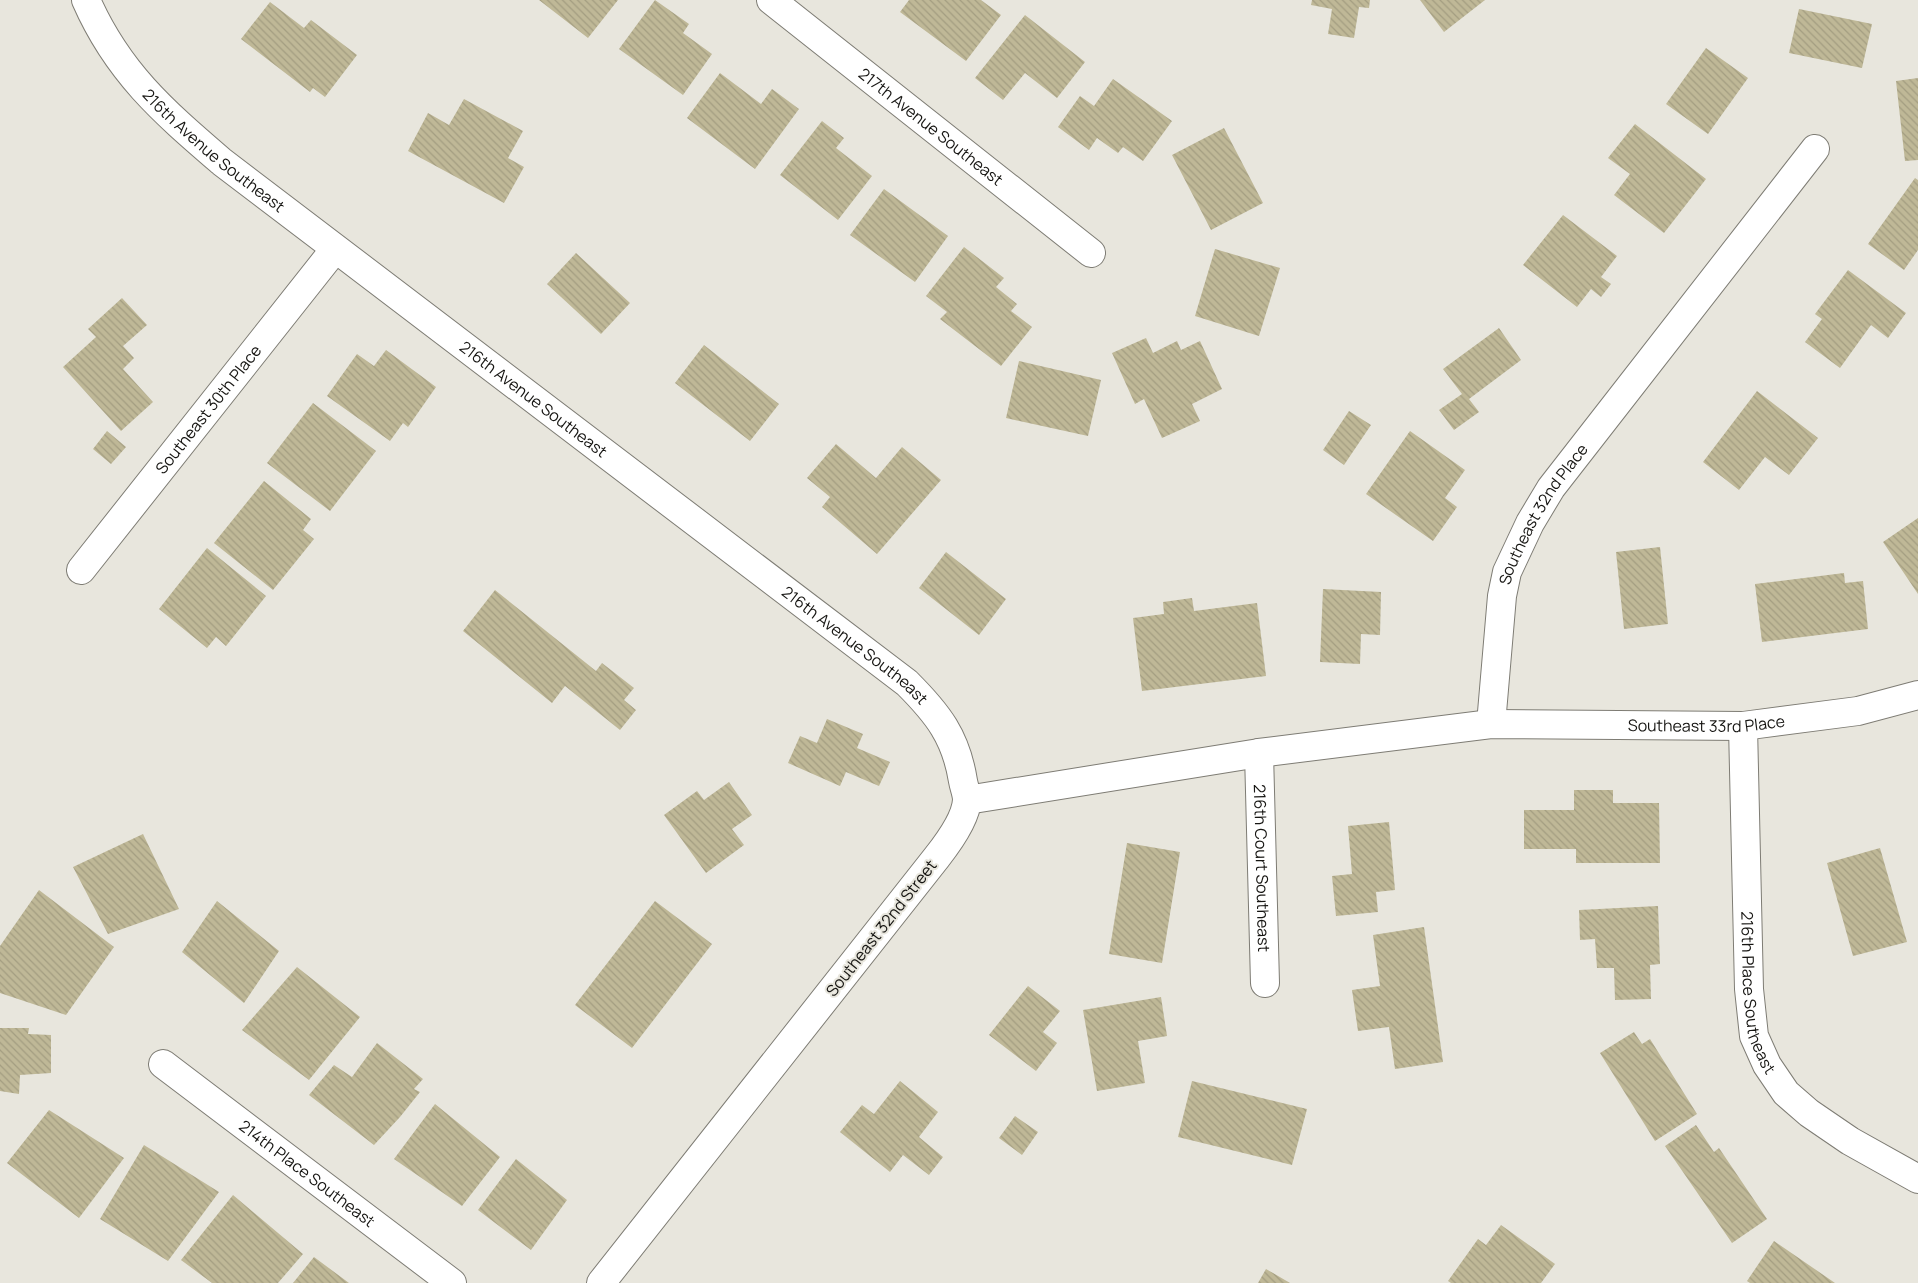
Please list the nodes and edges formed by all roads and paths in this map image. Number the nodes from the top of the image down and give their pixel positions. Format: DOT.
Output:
graph roads {
  1 [pos="86,0"];
  2 [pos="771,0"];
  3 [pos="1815,150"];
  4 [pos="335,249"];
  5 [pos="1092,253"];
  6 [pos="80,570"];
  7 [pos="1918,695"];
  8 [pos="1492,724"];
  9 [pos="1743,726"];
  10 [pos="1259,753"];
  11 [pos="967,800"];
  12 [pos="1265,983"];
  13 [pos="163,1064"];
  14 [pos="1918,1178"];
  15 [pos="452,1283"];
  16 [pos="602,1283"];
  1 -- 4 [label="street, 216th Avenue Southeast"];
  2 -- 5 [label="street, 217th Avenue Southeast"];
  3 -- 8 [label="street, Southeast 32nd Place"];
  4 -- 6 [label="street, Southeast 30th Place"];
  4 -- 11 [label="street, 216th Avenue Southeast"];
  7 -- 9 [label="street, Southeast 33rd Place"];
  8 -- 9 [label="street, Southeast 33rd Place"];
  8 -- 10 [label="street"];
  9 -- 14 [label="street, 216th Place Southeast"];
  10 -- 11 [label="street"];
  10 -- 12 [label="street, 216th Court Southeast"];
  11 -- 16 [label="street, Southeast 32nd Street"];
  13 -- 15 [label="street, 214th Place Southeast"];
}
